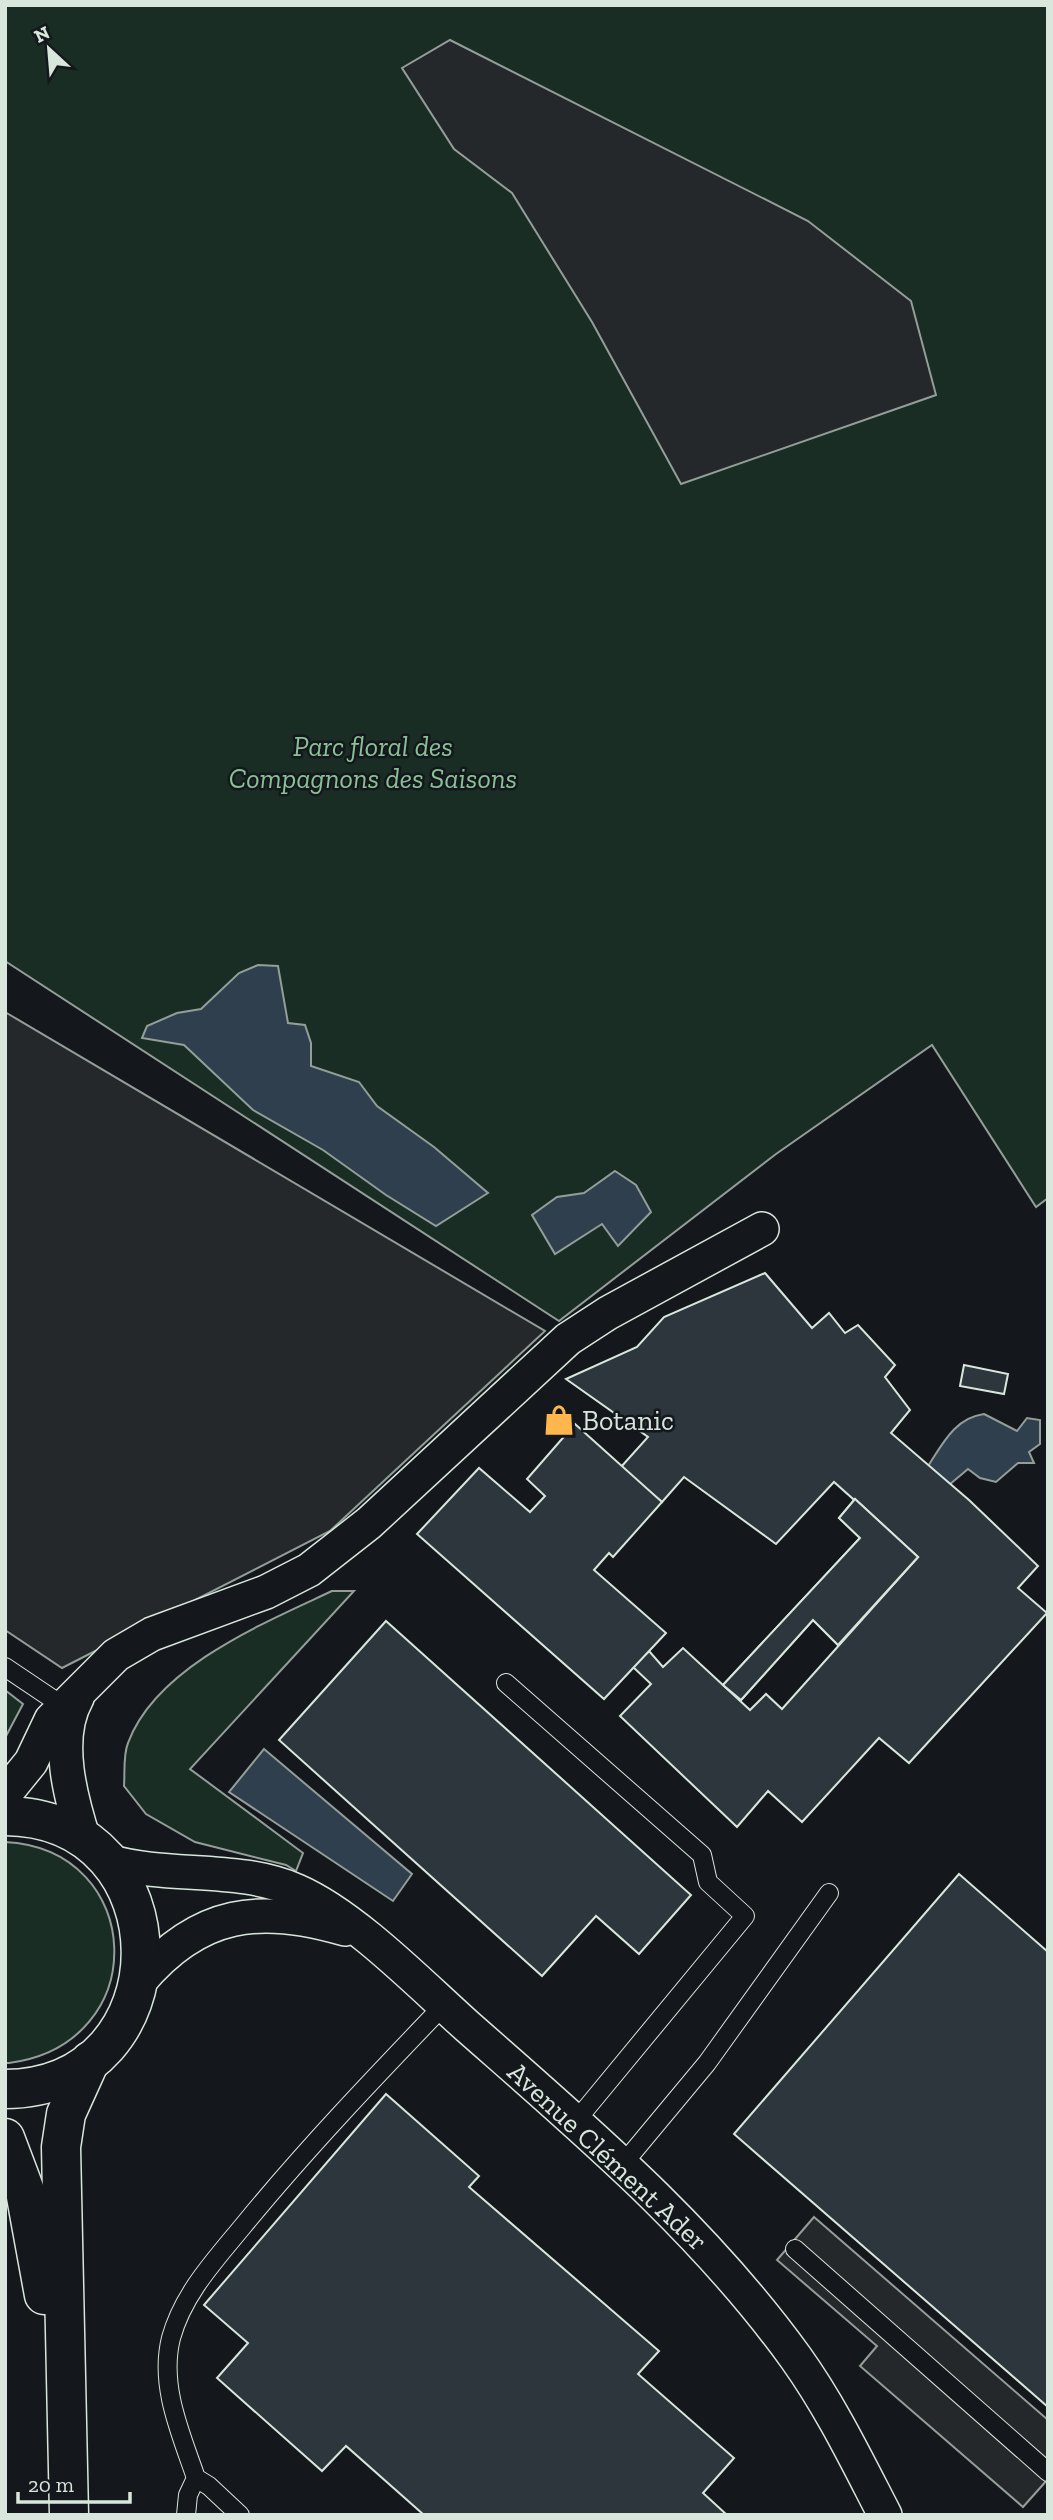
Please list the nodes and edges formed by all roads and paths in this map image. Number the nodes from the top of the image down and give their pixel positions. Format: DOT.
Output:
graph roads {
  1 [pos="762,1229"];
  2 [pos="5,1667"];
  3 [pos="506,1683"];
  4 [pos="73,1696"];
  5 [pos="5,1794"];
  6 [pos="5,1816"];
  7 [pos="96,1851"];
  8 [pos="829,1894"];
  9 [pos="361,1934"];
  10 [pos="140,1981"];
  11 [pos="444,2005"];
  12 [pos="90,2061"];
  13 [pos="5,2089"];
  14 [pos="575,2122"];
  15 [pos="5,2138"];
  16 [pos="623,2164"];
  17 [pos="795,2249"];
  18 [pos="65,2393"];
  19 [pos="1048,2472"];
  20 [pos="196,2478"];
  21 [pos="69,2515"];
  22 [pos="186,2515"];
  23 [pos="240,2515"];
  24 [pos="885,2515"];
  1 -- 4 [label="street"];
  2 -- 4 [label="lane"];
  3 -- 14 [label="lane"];
  4 -- 5 [label="street"];
  4 -- 7 [label="street"];
  6 -- 7 [label="main road"];
  7 -- 9 [label="street, Avenue Clément Ader"];
  7 -- 10 [label="main road"];
  8 -- 16 [label="lane"];
  9 -- 10 [label="street"];
  9 -- 11 [label="street, Avenue Clément Ader"];
  10 -- 12 [label="main road"];
  11 -- 14 [label="street, Avenue Clément Ader"];
  11 -- 20 [label="lane"];
  12 -- 13 [label="main road"];
  12 -- 18 [label="main road"];
  14 -- 16 [label="street, Avenue Clément Ader"];
  15 -- 18 [label="main road"];
  16 -- 24 [label="street, Avenue Clément Ader"];
  17 -- 19 [label="lane"];
  18 -- 21 [label="main road"];
  20 -- 22 [label="lane"];
  20 -- 23 [label="lane"];
}
